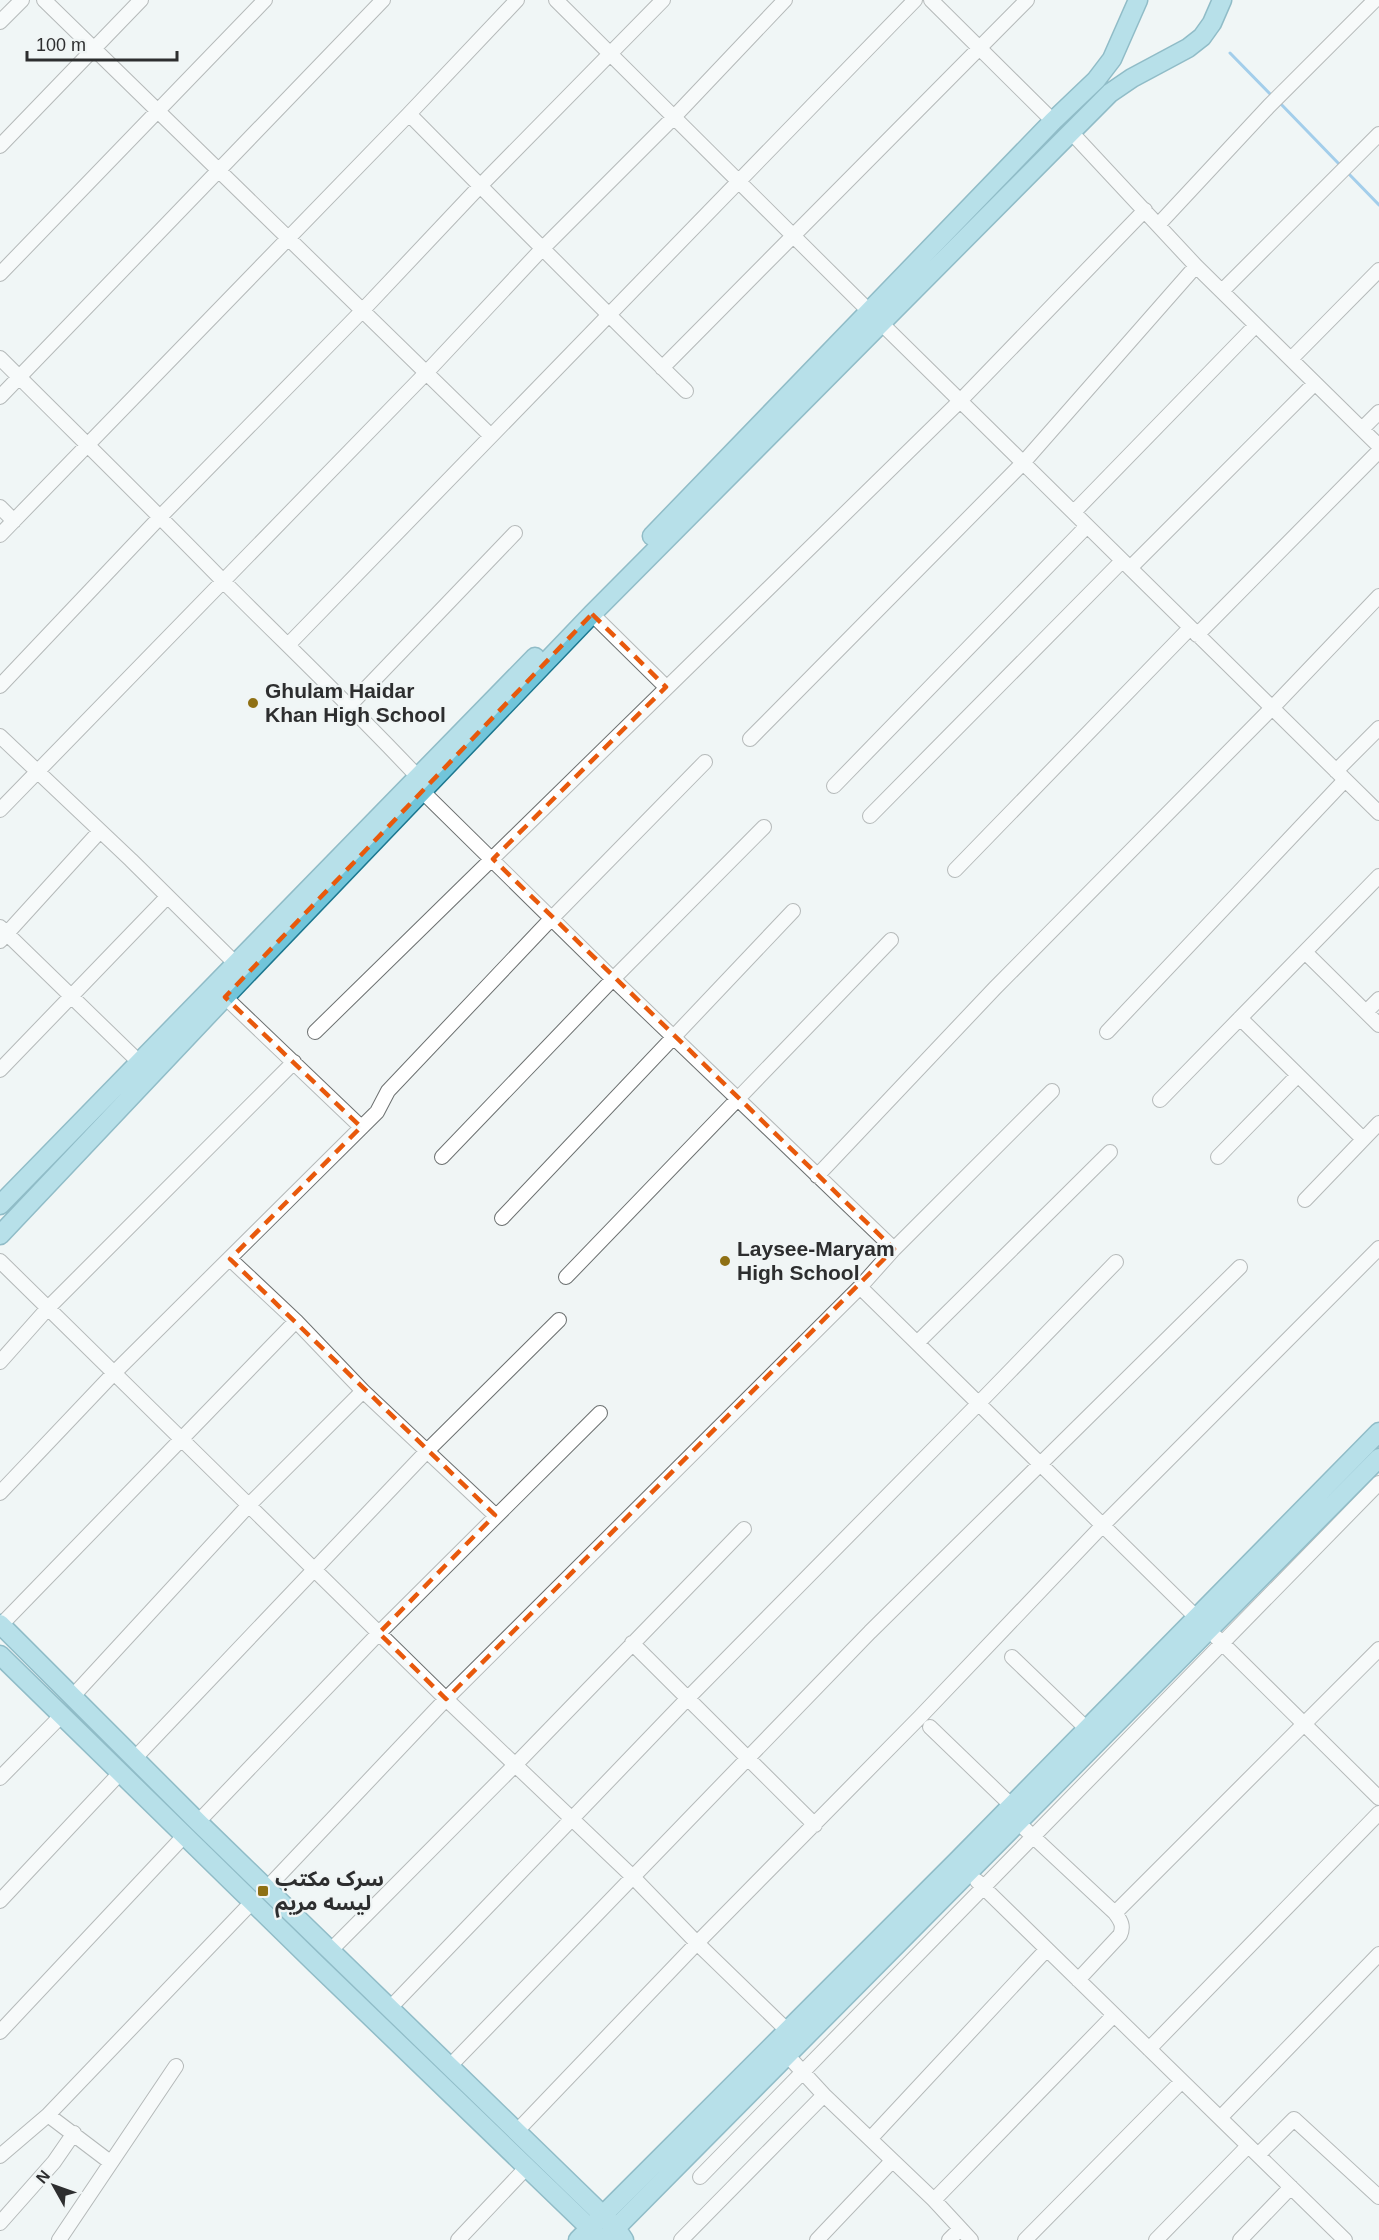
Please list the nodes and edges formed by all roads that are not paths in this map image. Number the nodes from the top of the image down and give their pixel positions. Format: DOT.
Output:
graph roads {
  1 [pos="22,0"];
  2 [pos="44,0"];
  3 [pos="141,0"];
  4 [pos="265,0"];
  5 [pos="383,0"];
  6 [pos="517,0"];
  7 [pos="556,0"];
  8 [pos="663,0"];
  9 [pos="784,0"];
  10 [pos="915,0"];
  11 [pos="931,0"];
  12 [pos="1027,0"];
  13 [pos="1138,0"];
  14 [pos="1222,0"];
  15 [pos="1375,0"];
  16 [pos="0,22"];
  17 [pos="980,47"];
  18 [pos="94,49"];
  19 [pos="610,56"];
  20 [pos="158,111"];
  21 [pos="409,114"];
  22 [pos="674,117"];
  23 [pos="1053,121"];
  24 [pos="1071,132"];
  25 [pos="1379,134"];
  26 [pos="0,146"];
  27 [pos="218,170"];
  28 [pos="737,181"];
  29 [pos="480,186"];
  30 [pos="1145,210"];
  31 [pos="1159,224"];
  32 [pos="793,237"];
  33 [pos="287,238"];
  34 [pos="541,250"];
  35 [pos="1196,266"];
  36 [pos="1379,270"];
  37 [pos="0,273"];
  38 [pos="1222,291"];
  39 [pos="362,311"];
  40 [pos="610,314"];
  41 [pos="875,318"];
  42 [pos="1256,325"];
  43 [pos="0,358"];
  44 [pos="1291,359"];
  45 [pos="662,368"];
  46 [pos="426,373"];
  47 [pos="20,378"];
  48 [pos="1315,383"];
  49 [pos="686,391"];
  50 [pos="0,397"];
  51 [pos="960,400"];
  52 [pos="1379,412"];
  53 [pos="1362,429"];
  54 [pos="490,435"];
  55 [pos="88,445"];
  56 [pos="1379,446"];
  57 [pos="1379,451"];
  58 [pos="1023,463"];
  59 [pos="0,507"];
  60 [pos="1074,512"];
  61 [pos="161,516"];
  62 [pos="14,521"];
  63 [pos="1087,526"];
  64 [pos="515,533"];
  65 [pos="0,535"];
  66 [pos="1126,565"];
  67 [pos="224,582"];
  68 [pos="1379,596"];
  69 [pos="592,614"];
  70 [pos="1194,632"];
  71 [pos="288,645"];
  72 [pos="0,686"];
  73 [pos="666,687"];
  74 [pos="350,705"];
  75 [pos="1272,708"];
  76 [pos="1379,728"];
  77 [pos="0,736"];
  78 [pos="750,739"];
  79 [pos="705,762"];
  80 [pos="38,771"];
  81 [pos="1341,776"];
  82 [pos="420,784"];
  83 [pos="834,786"];
  84 [pos="0,810"];
  85 [pos="1379,813"];
  86 [pos="870,816"];
  87 [pos="764,827"];
  88 [pos="100,831"];
  89 [pos="350,856"];
  90 [pos="493,859"];
  91 [pos="955,870"];
  92 [pos="1379,876"];
  93 [pos="167,897"];
  94 [pos="793,911"];
  95 [pos="551,919"];
  96 [pos="2,934"];
  97 [pos="891,940"];
  98 [pos="1305,952"];
  99 [pos="235,963"];
  100 [pos="613,979"];
  101 [pos="72,995"];
  102 [pos="225,997"];
  103 [pos="1379,999"];
  104 [pos="1366,1012"];
  105 [pos="1240,1018"];
  106 [pos="1379,1025"];
  107 [pos="315,1032"];
  108 [pos="1107,1032"];
  109 [pos="674,1038"];
  110 [pos="139,1062"];
  111 [pos="294,1062"];
  112 [pos="0,1070"];
  113 [pos="1298,1075"];
  114 [pos="1052,1091"];
  115 [pos="738,1100"];
  116 [pos="1160,1100"];
  117 [pos="1379,1123"];
  118 [pos="361,1127"];
  119 [pos="1363,1139"];
  120 [pos="1110,1152"];
  121 [pos="442,1157"];
  122 [pos="1218,1157"];
  123 [pos="817,1176"];
  124 [pos="1305,1200"];
  125 [pos="0,1204"];
  126 [pos="502,1218"];
  127 [pos="0,1235"];
  128 [pos="1379,1248"];
  129 [pos="894,1249"];
  130 [pos="230,1259"];
  131 [pos="0,1261"];
  132 [pos="1116,1262"];
  133 [pos="1240,1267"];
  134 [pos="566,1277"];
  135 [pos="860,1287"];
  136 [pos="48,1308"];
  137 [pos="559,1320"];
  138 [pos="296,1321"];
  139 [pos="917,1342"];
  140 [pos="0,1362"];
  141 [pos="114,1373"];
  142 [pos="363,1391"];
  143 [pos="979,1403"];
  144 [pos="600,1413"];
  145 [pos="1379,1432"];
  146 [pos="182,1440"];
  147 [pos="428,1450"];
  148 [pos="1379,1458"];
  149 [pos="1040,1463"];
  150 [pos="1379,1483"];
  151 [pos="0,1493"];
  152 [pos="248,1506"];
  153 [pos="495,1515"];
  154 [pos="1103,1525"];
  155 [pos="744,1529"];
  156 [pos="315,1570"];
  157 [pos="0,1625"];
  158 [pos="1210,1630"];
  159 [pos="379,1633"];
  160 [pos="632,1643"];
  161 [pos="1379,1649"];
  162 [pos="0,1655"];
  163 [pos="1012,1657"];
  164 [pos="73,1696"];
  165 [pos="688,1698"];
  166 [pos="446,1699"];
  167 [pos="1118,1710"];
  168 [pos="61,1716"];
  169 [pos="1305,1725"];
  170 [pos="930,1727"];
  171 [pos="1087,1729"];
  172 [pos="749,1757"];
  173 [pos="134,1759"];
  174 [pos="515,1765"];
  175 [pos="120,1773"];
  176 [pos="0,1778"];
  177 [pos="1379,1798"];
  178 [pos="1379,1813"];
  179 [pos="571,1819"];
  180 [pos="1017,1819"];
  181 [pos="198,1822"];
  182 [pos="815,1825"];
  183 [pos="184,1836"];
  184 [pos="247,1869"];
  185 [pos="633,1877"];
  186 [pos="976,1879"];
  187 [pos="233,1883"];
  188 [pos="267,1888"];
  189 [pos="0,1901"];
  190 [pos="252,1902"];
  191 [pos="289,1910"];
  192 [pos="1116,1912"];
  193 [pos="275,1924"];
  194 [pos="697,1943"];
  195 [pos="1047,1949"];
  196 [pos="330,1951"];
  197 [pos="1379,1954"];
  198 [pos="1078,1980"];
  199 [pos="389,2009"];
  200 [pos="1114,2015"];
  201 [pos="0,2032"];
  202 [pos="792,2044"];
  203 [pos="1149,2049"];
  204 [pos="176,2066"];
  205 [pos="449,2067"];
  206 [pos="803,2073"];
  207 [pos="1182,2081"];
  208 [pos="824,2095"];
  209 [pos="48,2115"];
  210 [pos="1220,2118"];
  211 [pos="517,2131"];
  212 [pos="74,2133"];
  213 [pos="870,2139"];
  214 [pos="1253,2151"];
  215 [pos="0,2156"];
  216 [pos="892,2161"];
  217 [pos="110,2162"];
  218 [pos="526,2168"];
  219 [pos="699,2176"];
  220 [pos="1291,2187"];
  221 [pos="1379,2197"];
  222 [pos="934,2200"];
  223 [pos="0,2223"];
  224 [pos="960,2229"];
  225 [pos="606,2234"];
  226 [pos="59,2240"];
  227 [pos="458,2240"];
  228 [pos="681,2240"];
  229 [pos="817,2240"];
  230 [pos="949,2240"];
  231 [pos="971,2240"];
  232 [pos="1025,2240"];
  233 [pos="1156,2240"];
  234 [pos="1240,2240"];
  235 [pos="1345,2240"];
  1 -- 16 [label="street"];
  2 -- 18 [label="street"];
  3 -- 18 [label="street"];
  4 -- 20 [label="street"];
  5 -- 27 [label="street"];
  6 -- 21 [label="street"];
  7 -- 19 [label="street"];
  8 -- 19 [label="street"];
  9 -- 22 [label="street"];
  10 -- 28 [label="street"];
  11 -- 17 [label="street"];
  12 -- 17 [label="street"];
  13 -- 23 [label="main road"];
  14 -- 24 [label="main road"];
  15 -- 31 [label="street"];
  17 -- 23 [label="street"];
  17 -- 32 [label="street"];
  18 -- 20 [label="street"];
  18 -- 26 [label="street"];
  19 -- 22 [label="street"];
  19 -- 29 [label="street"];
  20 -- 27 [label="street"];
  20 -- 37 [label="street"];
  21 -- 29 [label="street"];
  21 -- 33 [label="street"];
  22 -- 28 [label="street"];
  22 -- 34 [label="street"];
  23 -- 41 [label="main road"];
  24 -- 30 [label="street"];
  24 -- 41 [label="main road"];
  25 -- 38 [label="street"];
  27 -- 33 [label="street"];
  27 -- 47 [label="street"];
  28 -- 32 [label="street"];
  28 -- 40 [label="street"];
  29 -- 34 [label="street"];
  29 -- 39 [label="street"];
  30 -- 31 [label="street"];
  30 -- 51 [label="street"];
  31 -- 35 [label="street"];
  32 -- 41 [label="street"];
  32 -- 45 [label="street"];
  33 -- 39 [label="street"];
  33 -- 55 [label="street"];
  34 -- 40 [label="street"];
  34 -- 46 [label="street"];
  35 -- 38 [label="street"];
  35 -- 58 [label="street"];
  36 -- 44 [label="street"];
  38 -- 42 [label="street"];
  39 -- 46 [label="street"];
  39 -- 61 [label="street"];
  40 -- 45 [label="street"];
  40 -- 54 [label="street"];
  41 -- 51 [label="street"];
  41 -- 69 [label="main road"];
  41 -- 82 [label="main road"];
  42 -- 44 [label="street"];
  42 -- 60 [label="street"];
  43 -- 47 [label="street"];
  44 -- 48 [label="street"];
  45 -- 49 [label="street"];
  46 -- 54 [label="street"];
  46 -- 67 [label="street"];
  47 -- 50 [label="street"];
  47 -- 55 [label="street"];
  48 -- 53 [label="street"];
  48 -- 66 [label="street"];
  51 -- 58 [label="street"];
  51 -- 73 [label="street"];
  52 -- 53 [label="street"];
  53 -- 56 [label="street"];
  54 -- 71 [label="street"];
  55 -- 61 [label="street"];
  55 -- 62 [label="street"];
  57 -- 70 [label="street"];
  58 -- 60 [label="street"];
  58 -- 78 [label="street"];
  59 -- 62 [label="street"];
  60 -- 63 [label="street"];
  61 -- 67 [label="street"];
  61 -- 72 [label="street"];
  62 -- 65 [label="street"];
  63 -- 66 [label="street"];
  63 -- 83 [label="street"];
  64 -- 74 [label="street"];
  66 -- 70 [label="street"];
  66 -- 86 [label="street"];
  67 -- 71 [label="street"];
  67 -- 80 [label="street"];
  68 -- 75 [label="street"];
  69 -- 73 [label="street"];
  69 -- 82 [label="main road"];
  70 -- 75 [label="street"];
  70 -- 91 [label="street"];
  71 -- 74 [label="street"];
  73 -- 90 [label="street"];
  74 -- 82 [label="street"];
  75 -- 81 [label="street"];
  75 -- 123 [label="street"];
  76 -- 81 [label="street"];
  77 -- 80 [label="street"];
  79 -- 95 [label="street"];
  80 -- 84 [label="street"];
  80 -- 88 [label="street"];
  81 -- 85 [label="street"];
  81 -- 108 [label="street"];
  82 -- 89 [label="main road"];
  82 -- 90 [label="street"];
  87 -- 100 [label="street"];
  88 -- 93 [label="street"];
  88 -- 96 [label="street"];
  89 -- 99 [label="main road"];
  89 -- 102 [label="main road"];
  90 -- 95 [label="street"];
  90 -- 107 [label="street"];
  92 -- 98 [label="street"];
  93 -- 99 [label="street"];
  93 -- 101 [label="street"];
  94 -- 109 [label="street"];
  95 -- 100 [label="street"];
  95 -- 118 [label="street"];
  96 -- 101 [label="street"];
  97 -- 115 [label="street"];
  98 -- 104 [label="street"];
  98 -- 105 [label="street"];
  99 -- 110 [label="main road"];
  100 -- 109 [label="street"];
  100 -- 121 [label="street"];
  101 -- 110 [label="street"];
  101 -- 112 [label="street"];
  102 -- 111 [label="street"];
  102 -- 127 [label="main road"];
  103 -- 104 [label="street"];
  104 -- 106 [label="street"];
  105 -- 113 [label="street"];
  105 -- 116 [label="street"];
  109 -- 115 [label="street"];
  109 -- 126 [label="street"];
  110 -- 125 [label="main road"];
  111 -- 118 [label="street"];
  111 -- 136 [label="street"];
  113 -- 119 [label="street"];
  113 -- 122 [label="street"];
  114 -- 129 [label="street"];
  115 -- 123 [label="street"];
  115 -- 134 [label="street"];
  117 -- 119 [label="street"];
  118 -- 130 [label="street"];
  119 -- 124 [label="street"];
  120 -- 139 [label="street"];
  123 -- 129 [label="street"];
  128 -- 154 [label="street"];
  129 -- 135 [label="street"];
  130 -- 138 [label="street"];
  130 -- 141 [label="street"];
  131 -- 136 [label="street"];
  132 -- 143 [label="street"];
  133 -- 149 [label="street"];
  135 -- 139 [label="street"];
  135 -- 166 [label="street"];
  136 -- 140 [label="street"];
  136 -- 141 [label="street"];
  137 -- 147 [label="street"];
  138 -- 142 [label="street"];
  138 -- 146 [label="street"];
  139 -- 143 [label="street"];
  141 -- 146 [label="street"];
  141 -- 151 [label="street"];
  142 -- 147 [label="street"];
  142 -- 152 [label="street"];
  143 -- 149 [label="street"];
  143 -- 165 [label="street"];
  144 -- 153 [label="street"];
  145 -- 158 [label="main road"];
  146 -- 152 [label="street"];
  146 -- 157 [label="street"];
  147 -- 153 [label="street"];
  147 -- 156 [label="street"];
  148 -- 158 [label="main road"];
  149 -- 154 [label="street"];
  149 -- 172 [label="street"];
  150 -- 158 [label="street"];
  152 -- 156 [label="street"];
  152 -- 164 [label="street"];
  153 -- 159 [label="street"];
  154 -- 158 [label="street"];
  154 -- 182 [label="street"];
  155 -- 160 [label="street"];
  156 -- 159 [label="street"];
  156 -- 173 [label="street"];
  157 -- 164 [label="main road"];
  158 -- 167 [label="main road"];
  158 -- 169 [label="street"];
  158 -- 180 [label="street"];
  159 -- 166 [label="street"];
  159 -- 181 [label="street"];
  160 -- 165 [label="street"];
  160 -- 174 [label="street"];
  161 -- 169 [label="street"];
  162 -- 168 [label="main road"];
  163 -- 171 [label="street"];
  164 -- 173 [label="main road"];
  165 -- 172 [label="street"];
  165 -- 179 [label="street"];
  166 -- 174 [label="street"];
  166 -- 188 [label="street"];
  167 -- 171 [label="main road"];
  167 -- 180 [label="main road"];
  168 -- 175 [label="main road"];
  168 -- 176 [label="street"];
  169 -- 177 [label="street"];
  169 -- 192 [label="street"];
  170 -- 180 [label="street"];
  171 -- 180 [label="main road"];
  172 -- 182 [label="street"];
  172 -- 185 [label="street"];
  173 -- 181 [label="main road"];
  174 -- 179 [label="street"];
  174 -- 196 [label="street"];
  175 -- 183 [label="main road"];
  175 -- 189 [label="street"];
  178 -- 203 [label="street"];
  179 -- 185 [label="street"];
  179 -- 199 [label="street"];
  180 -- 186 [label="main road"];
  180 -- 192 [label="street"];
  180 -- 202 [label="main road"];
  181 -- 184 [label="main road"];
  182 -- 194 [label="street"];
  183 -- 187 [label="main road"];
  183 -- 201 [label="street"];
  184 -- 187 [label="main road"];
  184 -- 188 [label="main road"];
  185 -- 194 [label="street"];
  185 -- 205 [label="street"];
  186 -- 195 [label="street"];
  186 -- 202 [label="main road"];
  186 -- 206 [label="street"];
  187 -- 190 [label="main road"];
  188 -- 191 [label="main road"];
  190 -- 193 [label="main road"];
  190 -- 209 [label="street"];
  191 -- 193 [label="main road"];
  191 -- 196 [label="main road"];
  192 -- 198 [label="street"];
  193 -- 218 [label="main road"];
  194 -- 202 [label="street"];
  194 -- 211 [label="street"];
  195 -- 198 [label="street"];
  195 -- 213 [label="street"];
  196 -- 199 [label="main road"];
  197 -- 210 [label="street"];
  198 -- 200 [label="street"];
  199 -- 205 [label="main road"];
  200 -- 203 [label="street"];
  200 -- 222 [label="street"];
  202 -- 206 [label="street"];
  202 -- 225 [label="main road"];
  203 -- 207 [label="street"];
  204 -- 217 [label="street"];
  205 -- 211 [label="main road"];
  206 -- 208 [label="street"];
  206 -- 219 [label="street"];
  207 -- 210 [label="street"];
  207 -- 232 [label="street"];
  208 -- 213 [label="street"];
  208 -- 228 [label="street"];
  209 -- 212 [label="street"];
  209 -- 215 [label="street"];
  210 -- 214 [label="street"];
  211 -- 225 [label="main road"];
  212 -- 217 [label="street"];
  212 -- 223 [label="street"];
  213 -- 216 [label="street"];
  214 -- 220 [label="street"];
  214 -- 221 [label="street"];
  214 -- 233 [label="street"];
  216 -- 222 [label="street"];
  216 -- 229 [label="street"];
  217 -- 226 [label="street"];
  218 -- 225 [label="main road"];
  218 -- 227 [label="street"];
  220 -- 234 [label="street"];
  220 -- 235 [label="street"];
  222 -- 224 [label="street"];
  224 -- 230 [label="street"];
  224 -- 231 [label="street"];
}
